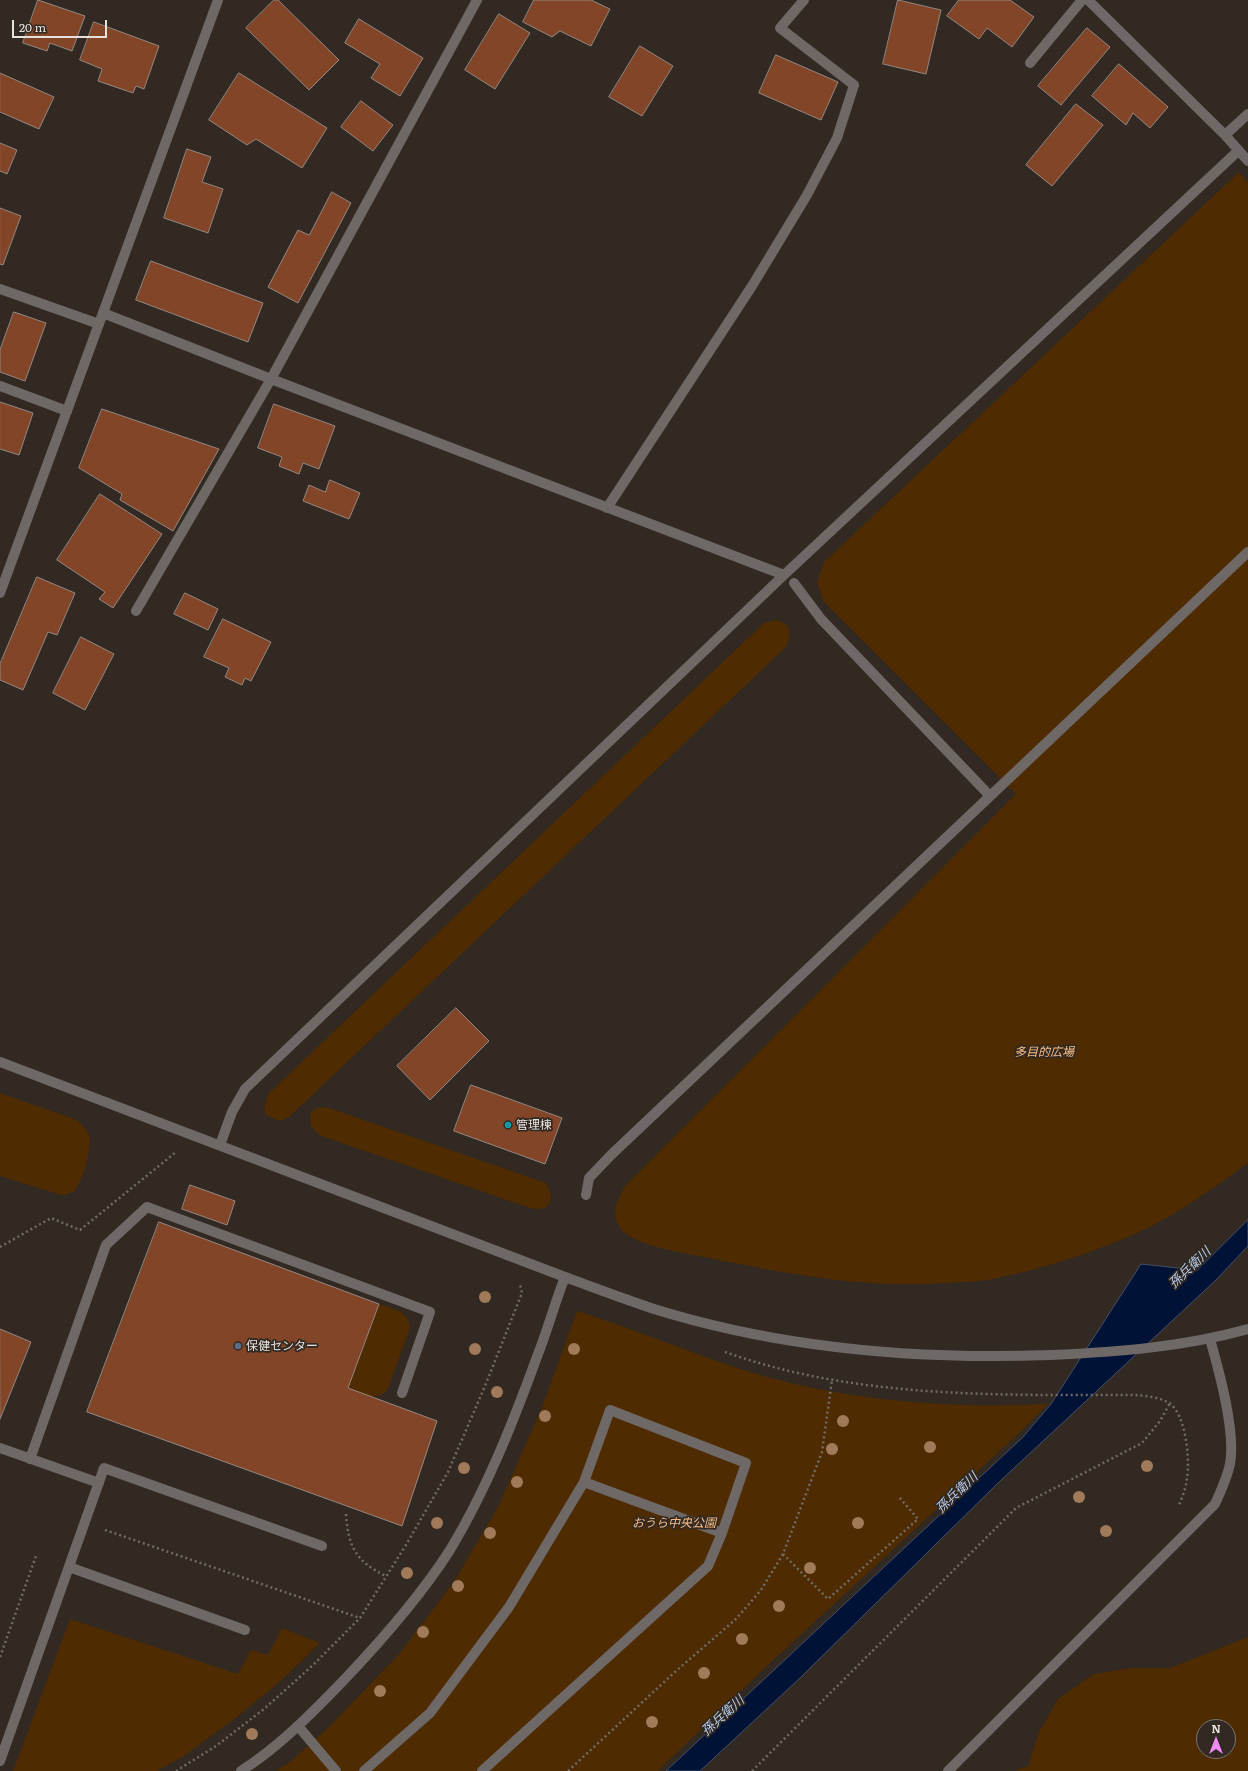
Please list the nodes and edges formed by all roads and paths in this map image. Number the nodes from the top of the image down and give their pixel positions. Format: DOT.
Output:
graph roads {
  1 [pos="218,0"];
  2 [pos="476,0"];
  3 [pos="804,0"];
  4 [pos="1082,0"];
  5 [pos="1088,0"];
  6 [pos="1030,63"];
  7 [pos="1248,114"];
  8 [pos="1225,135"];
  9 [pos="1238,151"];
  10 [pos="1248,161"];
  11 [pos="0,289"];
  12 [pos="103,313"];
  13 [pos="99,324"];
  14 [pos="270,379"];
  15 [pos="0,386"];
  16 [pos="67,411"];
  17 [pos="608,508"];
  18 [pos="1248,552"];
  19 [pos="784,575"];
  20 [pos="794,582"];
  21 [pos="0,593"];
  22 [pos="136,611"];
  23 [pos="990,796"];
  24 [pos="0,1062"];
  25 [pos="220,1145"];
  26 [pos="178,1150"];
  27 [pos="586,1195"];
  28 [pos="0,1247"];
  29 [pos="565,1277"];
  30 [pos="522,1293"];
  31 [pos="1248,1329"];
  32 [pos="1210,1339"];
  33 [pos="832,1380"];
  34 [pos="402,1393"];
  35 [pos="1036,1395"];
  36 [pos="1170,1403"];
  37 [pos="0,1448"];
  38 [pos="30,1459"];
  39 [pos="584,1482"];
  40 [pos="99,1483"];
  41 [pos="898,1497"];
  42 [pos="1179,1504"];
  43 [pos="346,1514"];
  44 [pos="105,1530"];
  45 [pos="722,1533"];
  46 [pos="322,1546"];
  47 [pos="783,1554"];
  48 [pos="36,1556"];
  49 [pos="70,1567"];
  50 [pos="386,1576"];
  51 [pos="360,1618"];
  52 [pos="245,1630"];
  53 [pos="0,1657"];
  54 [pos="298,1726"];
  55 [pos="4,1736"];
  56 [pos="0,1761"];
  57 [pos="176,1771"];
  58 [pos="241,1771"];
  59 [pos="336,1771"];
  60 [pos="364,1771"];
  61 [pos="482,1771"];
  62 [pos="568,1771"];
  63 [pos="752,1771"];
  64 [pos="948,1771"];
  1 -- 12 [label="street"];
  2 -- 14 [label="street"];
  3 -- 17 [label="street"];
  4 -- 6 [label="street"];
  5 -- 8 [label="street"];
  7 -- 8 [label="street"];
  8 -- 9 [label="street"];
  9 -- 10 [label="street"];
  9 -- 19 [label="street"];
  11 -- 13 [label="street"];
  12 -- 13 [label="street"];
  12 -- 14 [label="street"];
  13 -- 16 [label="street"];
  14 -- 17 [label="street"];
  14 -- 22 [label="street"];
  15 -- 16 [label="street"];
  16 -- 21 [label="street"];
  17 -- 19 [label="street"];
  18 -- 23 [label="street"];
  19 -- 25 [label="street"];
  20 -- 23 [label="street"];
  23 -- 27 [label="street"];
  24 -- 25 [label="street"];
  25 -- 29 [label="street"];
  26 -- 28 [label="path"];
  29 -- 32 [label="street"];
  29 -- 54 [label="street"];
  30 -- 50 [label="path"];
  31 -- 32 [label="street"];
  32 -- 64 [label="street"];
  33 -- 47 [label="path"];
  34 -- 38 [label="street"];
  35 -- 36 [label="path"];
  36 -- 42 [label="path"];
  36 -- 63 [label="path"];
  37 -- 38 [label="street"];
  38 -- 40 [label="street"];
  39 -- 45 [label="street"];
  39 -- 45 [label="street"];
  39 -- 60 [label="street"];
  40 -- 46 [label="street"];
  40 -- 49 [label="street"];
  41 -- 47 [label="path"];
  43 -- 50 [label="path"];
  44 -- 51 [label="path"];
  45 -- 61 [label="street"];
  47 -- 62 [label="path"];
  48 -- 53 [label="path"];
  49 -- 52 [label="street"];
  49 -- 55 [label="street"];
  50 -- 51 [label="path"];
  51 -- 57 [label="path"];
  54 -- 58 [label="street"];
  54 -- 59 [label="street"];
  55 -- 56 [label="street"];
}
